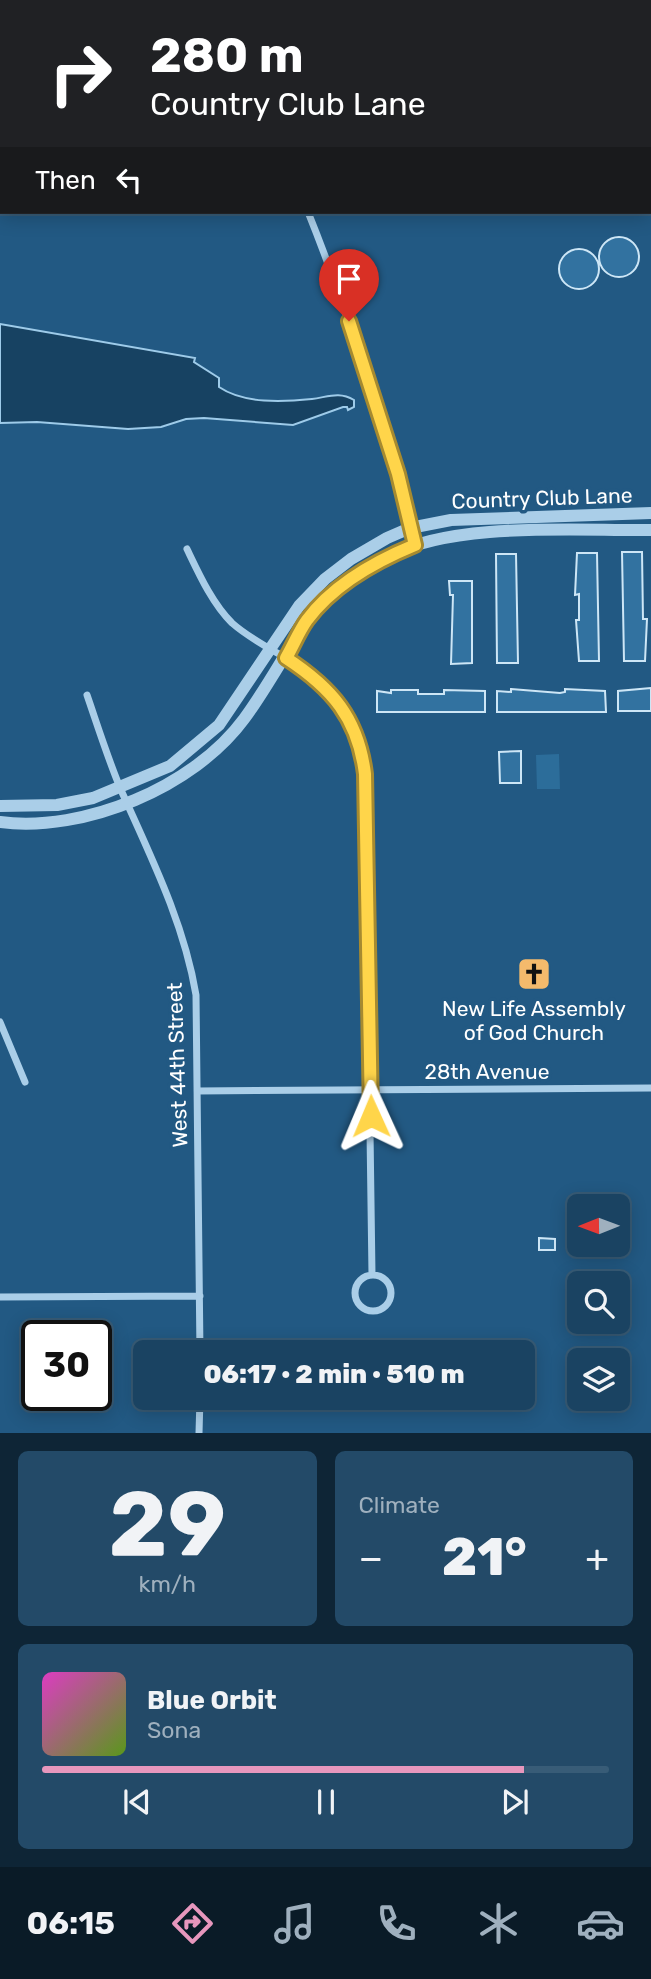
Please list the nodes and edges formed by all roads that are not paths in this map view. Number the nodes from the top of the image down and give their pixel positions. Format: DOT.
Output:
graph roads {
  1 [pos="309,214"];
  2 [pos="329,264"];
  3 [pos="342,300"];
  4 [pos="651,513"];
  5 [pos="410,528"];
  6 [pos="651,530"];
  7 [pos="415,545"];
  8 [pos="187,549"];
  9 [pos="269,650"];
  10 [pos="286,658"];
  11 [pos="87,695"];
  12 [pos="121,789"];
  13 [pos="128,804"];
  14 [pos="0,806"];
  15 [pos="0,822"];
  16 [pos="0,1022"];
  17 [pos="25,1082"];
  18 [pos="651,1088"];
  19 [pos="371,1089"];
  20 [pos="197,1091"];
  21 [pos="372,1275"];
  22 [pos="200,1296"];
  23 [pos="0,1297"];
  24 [pos="200,1340"];
  25 [pos="200,1410"];
  26 [pos="199,1433"];
  1 -- 2 [label="street"];
  2 -- 3 [label="street"];
  2 -- 3 [label="street"];
  3 -- 5 [label="street"];
  4 -- 5 [label="street, Country Club Lane"];
  5 -- 7 [label="street"];
  5 -- 9 [label="street, Country Club Lane"];
  6 -- 7 [label="street, Country Club Lane"];
  7 -- 10 [label="street, Country Club Lane"];
  8 -- 9 [label="street"];
  9 -- 10 [label="street"];
  9 -- 12 [label="street, Country Club Lane"];
  10 -- 13 [label="street, Country Club Lane"];
  10 -- 19 [label="street"];
  11 -- 12 [label="street, West 44th Street"];
  12 -- 13 [label="street, West 44th Street"];
  12 -- 14 [label="street, Country Club Lane"];
  13 -- 15 [label="street, Country Club Lane"];
  13 -- 20 [label="street, West 44th Street"];
  16 -- 17 [label="street"];
  18 -- 19 [label="street, 28th Avenue"];
  19 -- 20 [label="street, 28th Avenue"];
  19 -- 21 [label="street"];
  20 -- 22 [label="street, West 44th Street"];
  21 -- 21 [label="street"];
  22 -- 23 [label="street"];
  22 -- 24 [label="street, West 44th Street"];
  25 -- 26 [label="street"];
}
